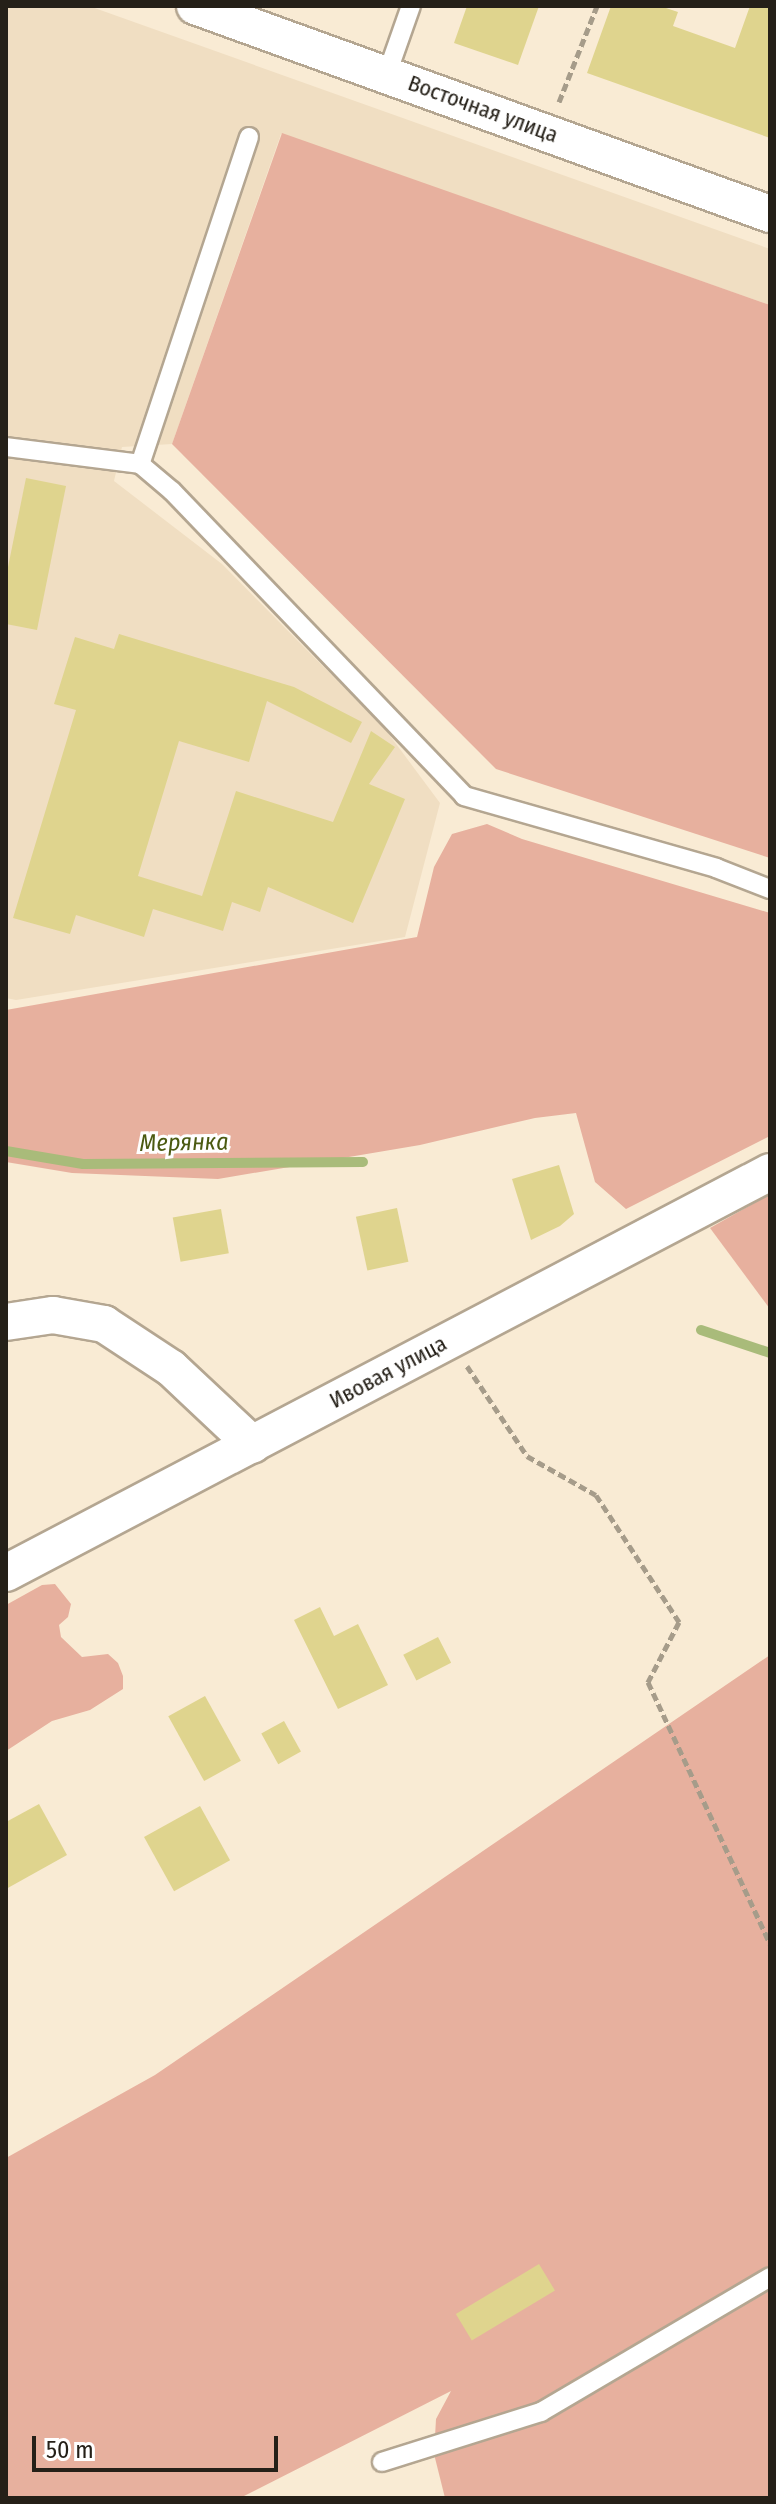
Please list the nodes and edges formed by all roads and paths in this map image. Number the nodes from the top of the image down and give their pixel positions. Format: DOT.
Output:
graph roads {
  1 [pos="195,6"];
  2 [pos="411,6"];
  3 [pos="597,6"];
  4 [pos="387,74"];
  5 [pos="547,133"];
  6 [pos="249,137"];
  7 [pos="770,214"];
  8 [pos="6,447"];
  9 [pos="140,464"];
  10 [pos="770,889"];
  11 [pos="770,1172"];
  12 [pos="6,1322"];
  13 [pos="449,1339"];
  14 [pos="253,1445"];
  15 [pos="6,1573"];
  16 [pos="770,1944"];
  17 [pos="770,2277"];
  18 [pos="382,2462"];
  1 -- 4 [label="street, Восточная улица"];
  2 -- 4 [label="lane"];
  3 -- 5 [label="path"];
  4 -- 5 [label="street, Восточная улица"];
  5 -- 7 [label="street, Восточная улица"];
  6 -- 9 [label="lane"];
  8 -- 9 [label="lane"];
  9 -- 10 [label="lane"];
  11 -- 13 [label="street, Ивовая улица"];
  12 -- 14 [label="street"];
  13 -- 14 [label="street, Ивовая улица"];
  13 -- 16 [label="path"];
  14 -- 15 [label="street, Ивовая улица"];
  17 -- 18 [label="lane"];
}
